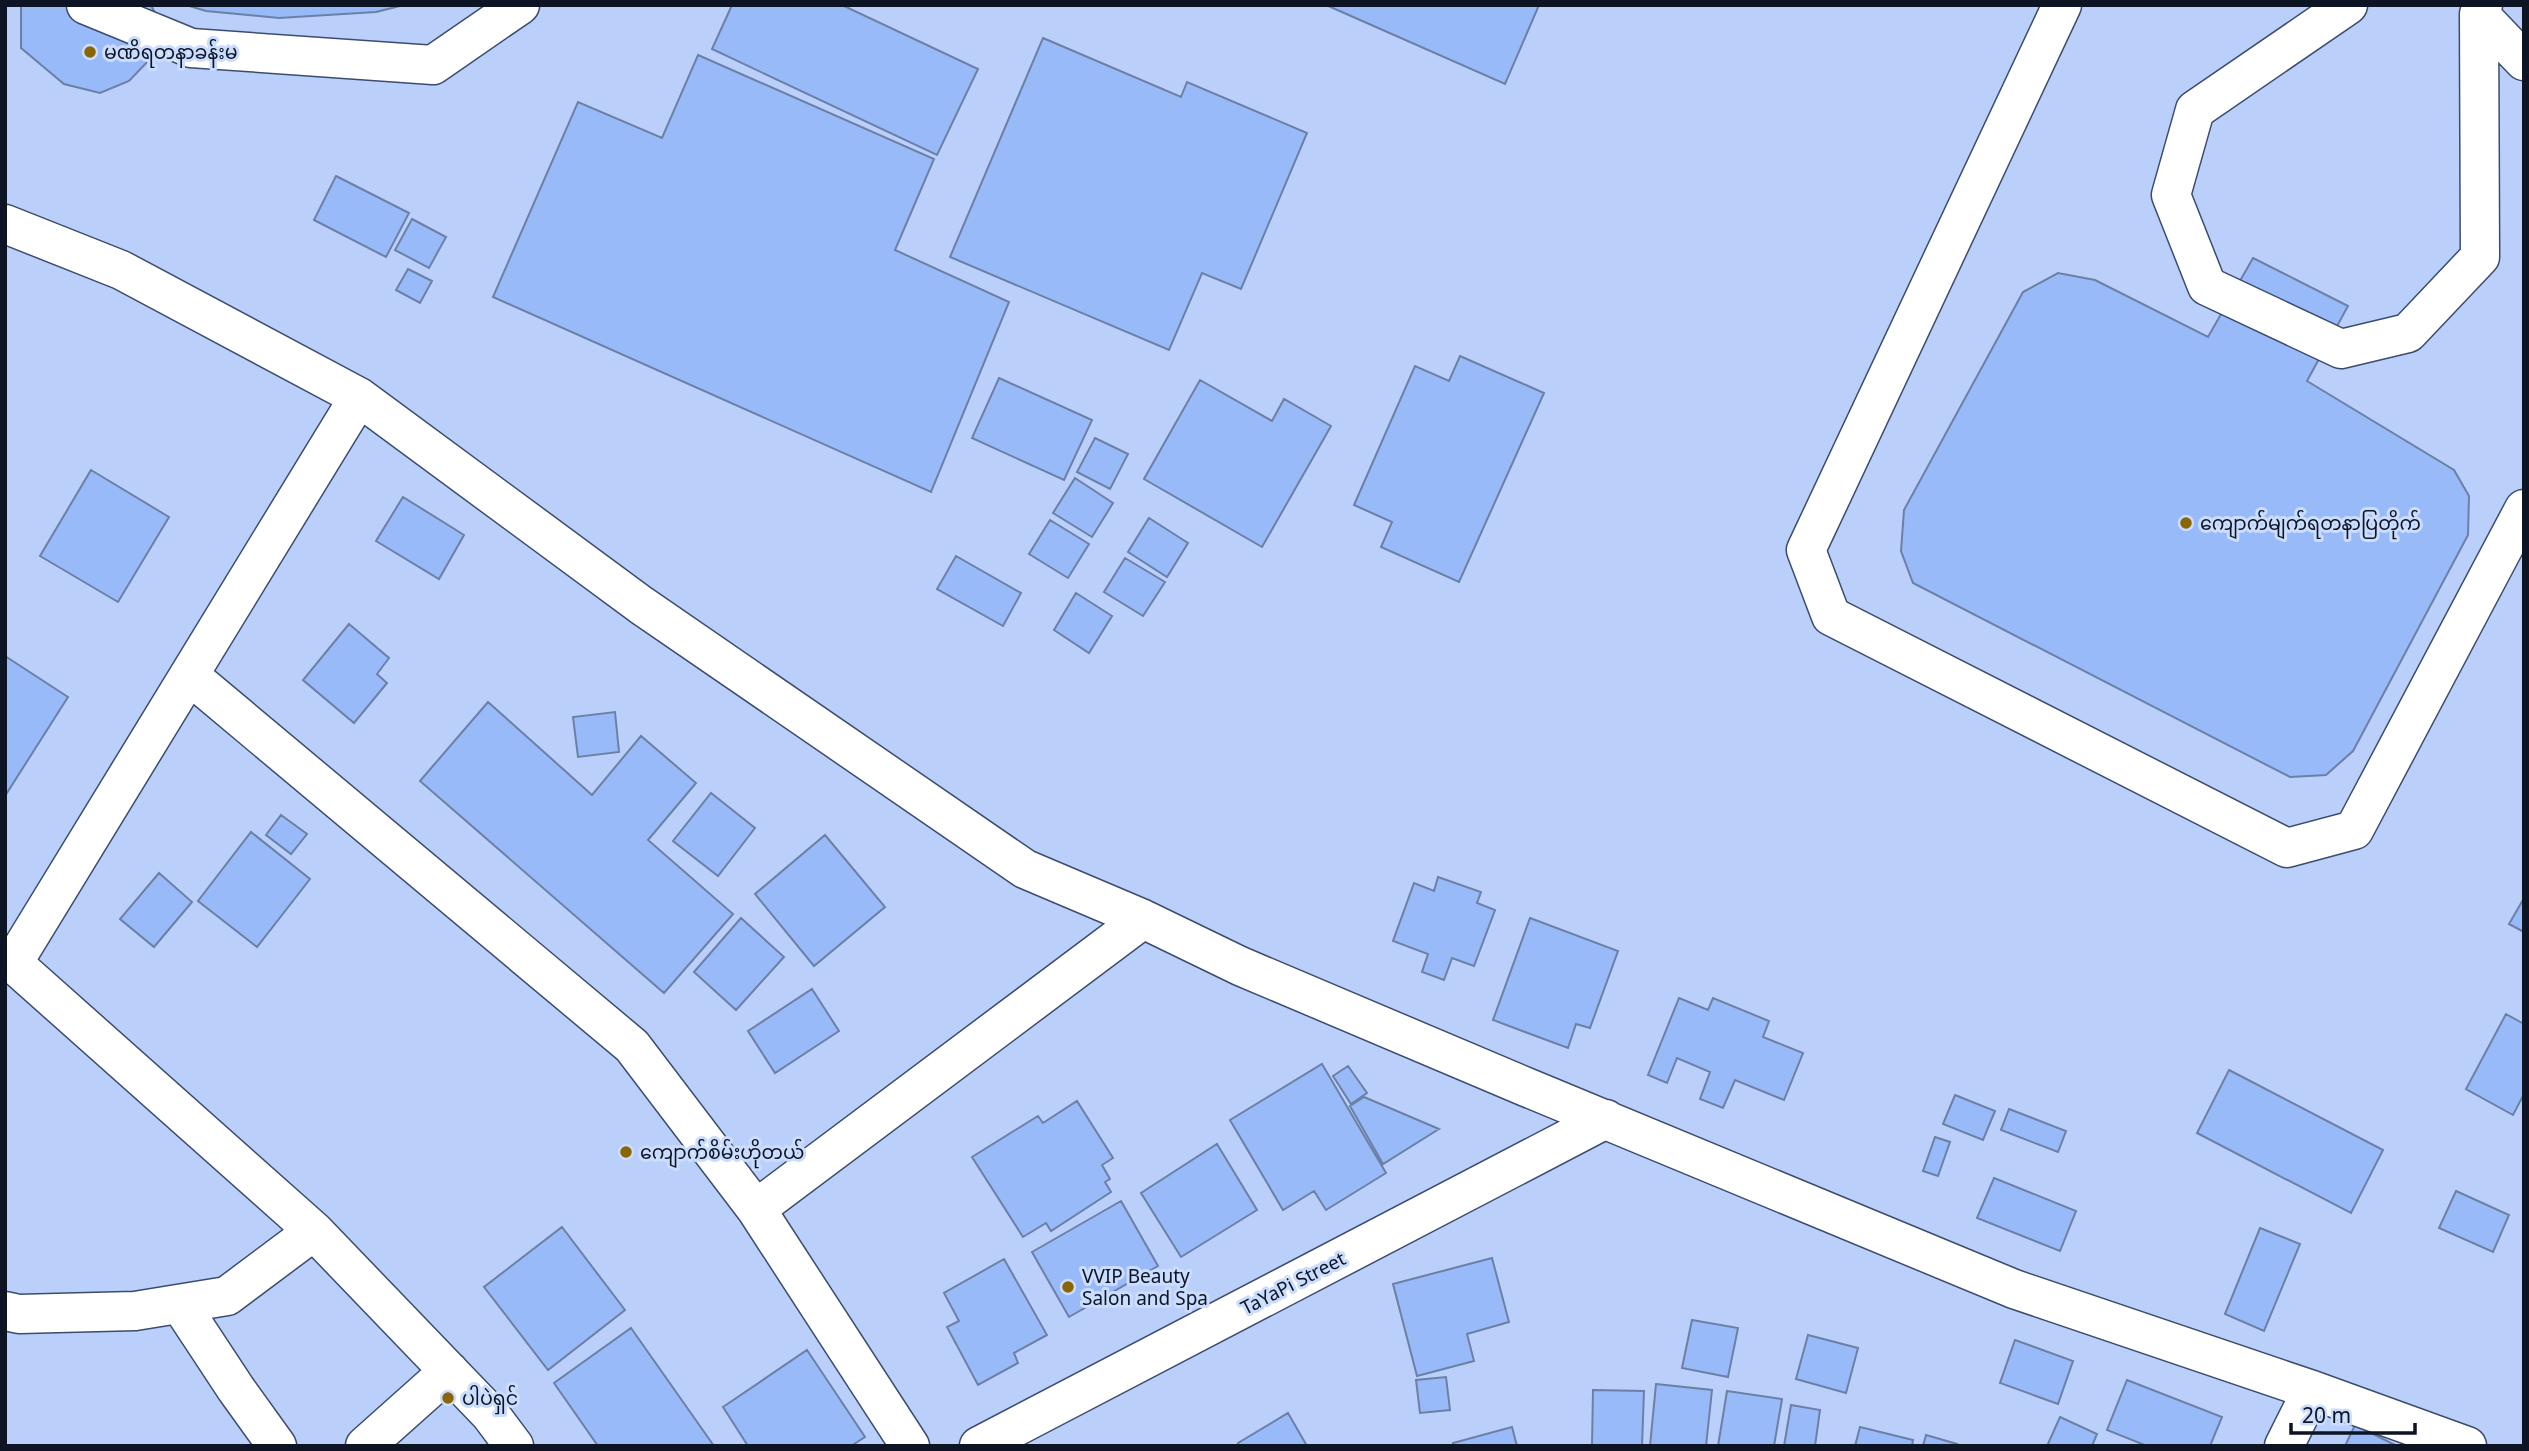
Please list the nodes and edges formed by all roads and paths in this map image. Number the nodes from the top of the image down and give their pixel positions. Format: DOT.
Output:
graph roads {
  1 [pos="86,5"];
  2 [pos="520,5"];
  3 [pos="2062,5"];
  4 [pos="2348,5"];
  5 [pos="2481,10"];
  6 [pos="2524,61"];
  7 [pos="5,224"];
  8 [pos="359,397"];
  9 [pos="2524,509"];
  10 [pos="189,675"];
  11 [pos="1143,919"];
  12 [pos="9,960"];
  13 [pos="1606,1119"];
  14 [pos="756,1209"];
  15 [pos="314,1231"];
  16 [pos="180,1304"];
  17 [pos="5,1311"];
  18 [pos="449,1371"];
  19 [pos="2312,1390"];
  20 [pos="277,1446"];
  21 [pos="365,1446"];
  22 [pos="514,1446"];
  23 [pos="910,1446"];
  24 [pos="979,1446"];
  25 [pos="2284,1446"];
  26 [pos="2467,1446"];
  1 -- 2 [label="street"];
  3 -- 9 [label="street"];
  4 -- 5 [label="street"];
  5 -- 6 [label="street"];
  7 -- 8 [label="street"];
  8 -- 10 [label="street"];
  8 -- 11 [label="street"];
  10 -- 12 [label="street"];
  10 -- 14 [label="street"];
  11 -- 13 [label="street"];
  11 -- 14 [label="street"];
  12 -- 15 [label="street"];
  13 -- 19 [label="street"];
  13 -- 24 [label="street, TaYaPi Street"];
  14 -- 23 [label="street"];
  15 -- 16 [label="street"];
  15 -- 18 [label="street"];
  16 -- 17 [label="street"];
  16 -- 20 [label="street"];
  18 -- 21 [label="street"];
  18 -- 22 [label="street"];
  19 -- 25 [label="street"];
  19 -- 26 [label="street"];
}
